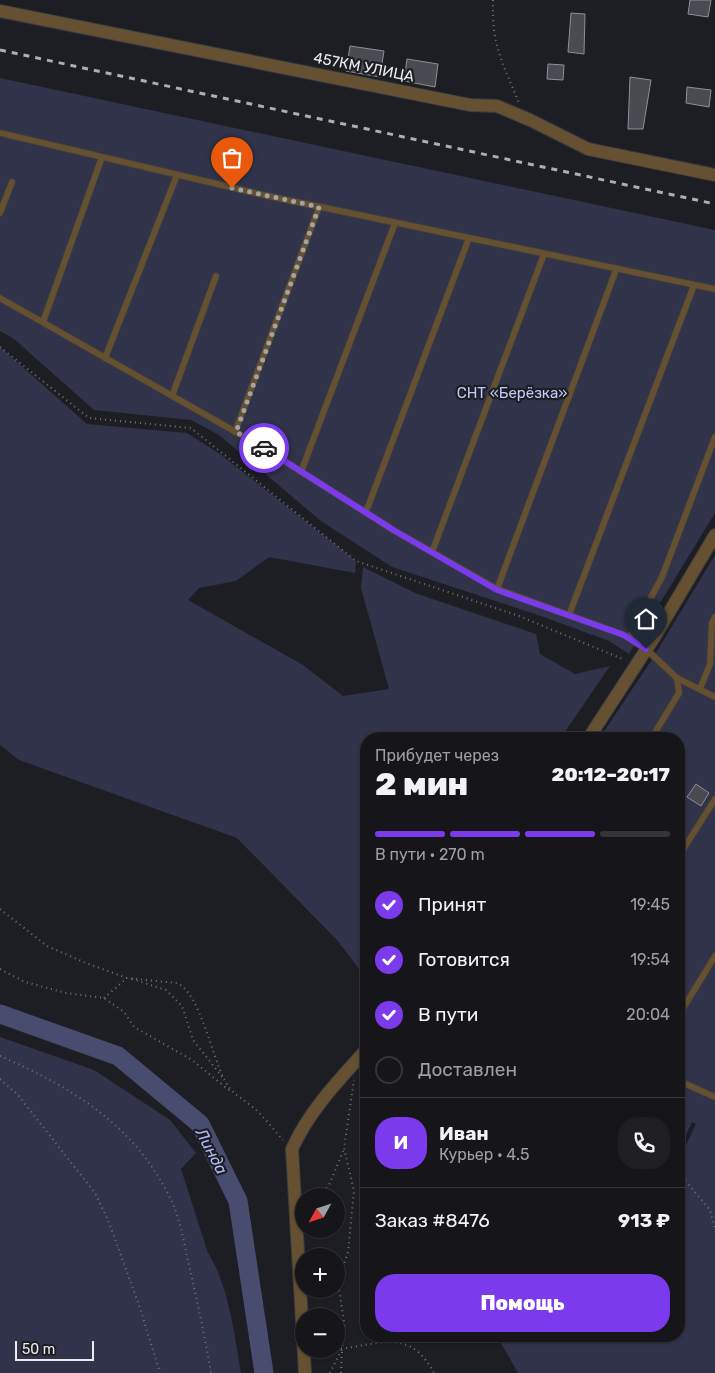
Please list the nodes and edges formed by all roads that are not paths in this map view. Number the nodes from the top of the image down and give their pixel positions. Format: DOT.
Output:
graph roads {
  1 [pos="0,11"];
  2 [pos="0,133"];
  3 [pos="102,157"];
  4 [pos="177,175"];
  5 [pos="715,175"];
  6 [pos="12,182"];
  7 [pos="319,207"];
  8 [pos="0,214"];
  9 [pos="395,223"];
  10 [pos="469,238"];
  11 [pos="544,254"];
  12 [pos="616,270"];
  13 [pos="216,276"];
  14 [pos="694,285"];
  15 [pos="715,289"];
  16 [pos="0,298"];
  17 [pos="43,322"];
  18 [pos="105,358"];
  19 [pos="172,396"];
  20 [pos="236,432"];
  21 [pos="715,437"];
  22 [pos="301,472"];
  23 [pos="366,512"];
  24 [pos="715,535"];
  25 [pos="432,552"];
  26 [pos="497,590"];
  27 [pos="569,615"];
  28 [pos="715,617"];
  29 [pos="629,638"];
  30 [pos="646,649"];
  31 [pos="677,678"];
  32 [pos="700,689"];
  33 [pos="715,697"];
  34 [pos="593,732"];
  35 [pos="656,732"];
  36 [pos="715,799"];
  37 [pos="685,846"];
  38 [pos="715,956"];
  39 [pos="685,1005"];
  40 [pos="360,1057"];
  41 [pos="685,1084"];
  42 [pos="715,1097"];
  43 [pos="305,1373"];
  1 -- 5 [label="street, 457КМ УЛИЦА"];
  2 -- 3 [label="lane"];
  3 -- 4 [label="lane"];
  3 -- 17 [label="lane"];
  4 -- 7 [label="lane"];
  4 -- 18 [label="lane"];
  6 -- 8 [label="lane"];
  7 -- 9 [label="lane"];
  7 -- 20 [label="lane"];
  9 -- 10 [label="lane"];
  9 -- 22 [label="lane"];
  10 -- 11 [label="lane"];
  10 -- 23 [label="lane"];
  11 -- 12 [label="lane"];
  11 -- 25 [label="lane"];
  12 -- 14 [label="lane"];
  12 -- 26 [label="lane"];
  13 -- 19 [label="lane"];
  14 -- 15 [label="lane"];
  14 -- 27 [label="lane"];
  16 -- 17 [label="lane"];
  17 -- 18 [label="lane"];
  18 -- 19 [label="lane"];
  19 -- 20 [label="lane"];
  20 -- 22 [label="lane"];
  21 -- 29 [label="lane"];
  22 -- 23 [label="lane"];
  23 -- 25 [label="lane"];
  24 -- 30 [label="street"];
  25 -- 26 [label="lane"];
  26 -- 27 [label="lane"];
  27 -- 29 [label="lane"];
  28 -- 32 [label="lane"];
  29 -- 30 [label="lane"];
  30 -- 31 [label="lane"];
  30 -- 34 [label="street"];
  31 -- 32 [label="lane"];
  31 -- 35 [label="lane"];
  32 -- 33 [label="lane"];
  36 -- 37 [label="lane"];
  38 -- 39 [label="lane"];
  40 -- 43 [label="street"];
  41 -- 42 [label="lane"];
}
